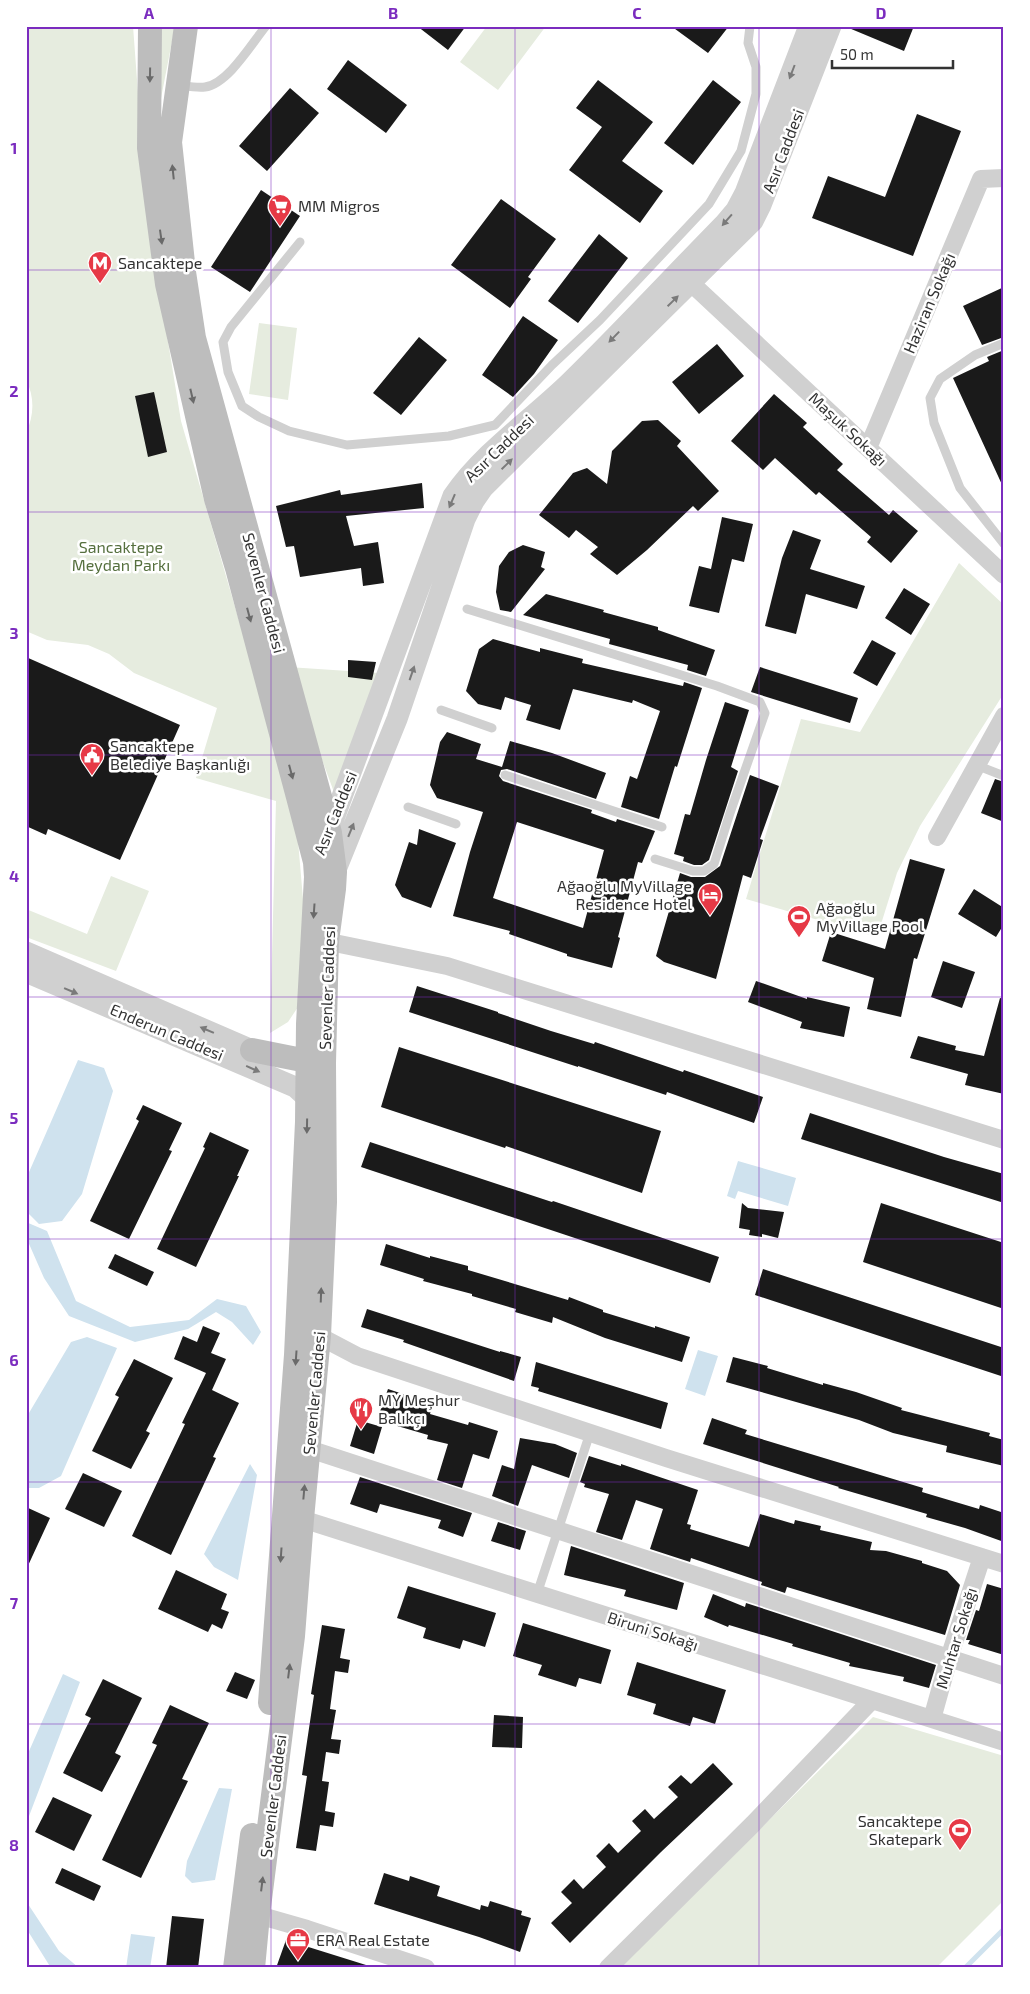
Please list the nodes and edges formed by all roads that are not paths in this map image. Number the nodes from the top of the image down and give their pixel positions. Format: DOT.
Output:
graph roads {
  1 [pos="150,26"];
  2 [pos="186,26"];
  3 [pos="266,26"];
  4 [pos="750,26"];
  5 [pos="808,26"];
  6 [pos="831,26"];
  7 [pos="177,85"];
  8 [pos="1004,178"];
  9 [pos="300,242"];
  10 [pos="685,277"];
  11 [pos="1004,343"];
  12 [pos="868,448"];
  13 [pos="1004,544"];
  14 [pos="1004,575"];
  15 [pos="467,609"];
  16 [pos="441,710"];
  17 [pos="1004,716"];
  18 [pos="492,728"];
  19 [pos="976,765"];
  20 [pos="505,775"];
  21 [pos="1004,776"];
  22 [pos="408,807"];
  23 [pos="456,824"];
  24 [pos="662,827"];
  25 [pos="330,834"];
  26 [pos="937,837"];
  27 [pos="655,859"];
  28 [pos="325,867"];
  29 [pos="320,940"];
  30 [pos="26,952"];
  31 [pos="26,972"];
  32 [pos="308,1024"];
  33 [pos="252,1050"];
  34 [pos="316,1062"];
  35 [pos="306,1097"];
  36 [pos="1004,1140"];
  37 [pos="319,1336"];
  38 [pos="590,1432"];
  39 [pos="308,1450"];
  40 [pos="302,1519"];
  41 [pos="557,1530"];
  42 [pos="982,1557"];
  43 [pos="1004,1564"];
  44 [pos="536,1594"];
  45 [pos="949,1658"];
  46 [pos="1004,1676"];
  47 [pos="872,1700"];
  48 [pos="932,1719"];
  49 [pos="1004,1742"];
  50 [pos="258,1915"];
  51 [pos="235,1968"];
  52 [pos="253,1968"];
  53 [pos="426,1968"];
  54 [pos="608,1968"];
  1 -- 28 [label="main road, Sevenler Caddesi, one-way"];
  2 -- 7 [label="main road, Sevenler Caddesi"];
  3 -- 7 [label="lane"];
  4 -- 9 [label="lane"];
  5 -- 10 [label="street, Asır Caddesi, one-way"];
  6 -- 10 [label="street, Asır Caddesi"];
  25 -- 7 [label="main road, Sevenler Caddesi, one-way"];
  8 -- 12 [label="street, Haziran Sokağı"];
  10 -- 12 [label="street, Maşuk Sokağı"];
  10 -- 25 [label="street, Asır Caddesi, one-way"];
  28 -- 10 [label="street, Asır Caddesi, one-way"];
  11 -- 13 [label="lane"];
  12 -- 14 [label="street, Maşuk Sokağı"];
  15 -- 27 [label="lane"];
  16 -- 18 [label="lane"];
  17 -- 19 [label="street"];
  19 -- 21 [label="lane"];
  19 -- 26 [label="street"];
  20 -- 24 [label="lane"];
  22 -- 23 [label="lane"];
  25 -- 28 [label="main road, Sevenler Caddesi"];
  28 -- 29 [label="main road, Sevenler Caddesi"];
  29 -- 32 [label="main road, Sevenler Caddesi"];
  29 -- 34 [label="main road, Sevenler Caddesi"];
  29 -- 36 [label="street"];
  33 -- 30 [label="street, Enderun Caddesi, one-way"];
  31 -- 35 [label="street, Enderun Caddesi, one-way"];
  32 -- 33 [label="main road"];
  32 -- 34 [label="main road, Sevenler Caddesi"];
  33 -- 34 [label="main road"];
  34 -- 35 [label="main road, Sevenler Caddesi"];
  37 -- 34 [label="main road, Sevenler Caddesi, one-way"];
  35 -- 51 [label="main road, Sevenler Caddesi, one-way"];
  37 -- 38 [label="street"];
  37 -- 39 [label="main road, Sevenler Caddesi"];
  38 -- 41 [label="lane"];
  38 -- 42 [label="street"];
  40 -- 39 [label="main road, Sevenler Caddesi, one-way"];
  39 -- 41 [label="street"];
  40 -- 44 [label="street, Biruni Sokağı"];
  50 -- 40 [label="main road, Sevenler Caddesi, one-way"];
  41 -- 44 [label="lane"];
  41 -- 45 [label="street"];
  42 -- 43 [label="street"];
  42 -- 45 [label="street, Muhtar Sokağı"];
  44 -- 47 [label="street, Biruni Sokağı"];
  45 -- 46 [label="street"];
  45 -- 48 [label="street, Muhtar Sokağı"];
  47 -- 48 [label="street, Biruni Sokağı"];
  47 -- 54 [label="street"];
  48 -- 49 [label="street, Biruni Sokağı"];
  50 -- 52 [label="main road, Sevenler Caddesi"];
  50 -- 53 [label="street"];
}
